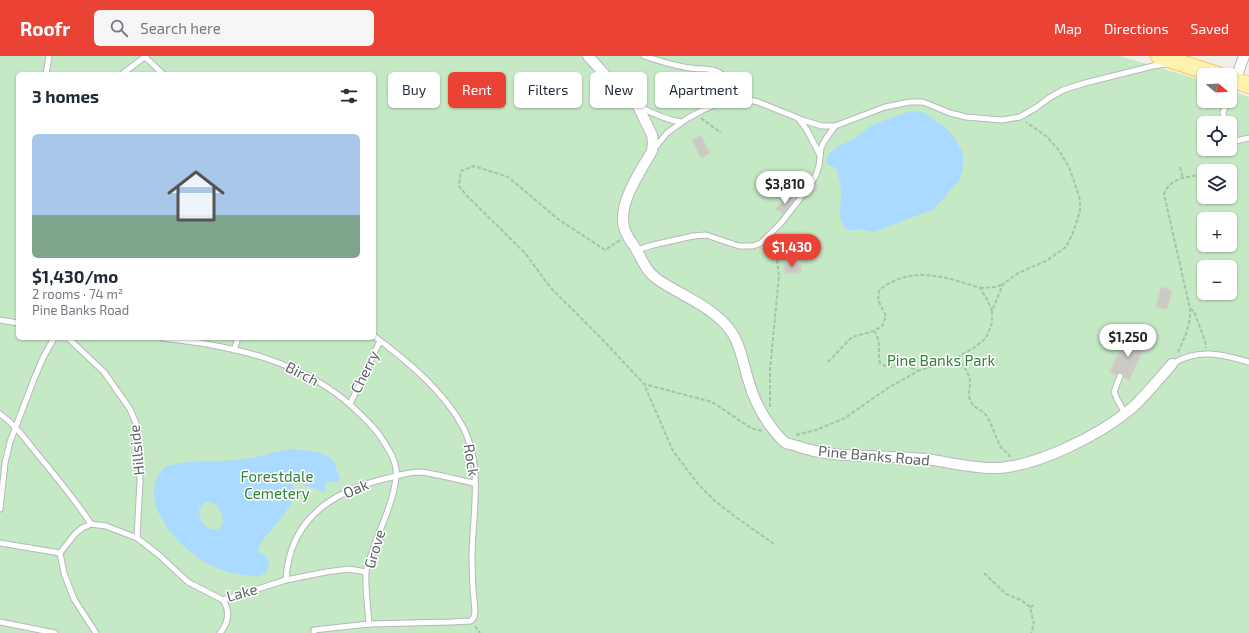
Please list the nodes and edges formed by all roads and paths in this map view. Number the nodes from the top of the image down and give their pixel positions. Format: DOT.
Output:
graph roads {
  1 [pos="49,56"];
  2 [pos="145,56"];
  3 [pos="588,56"];
  4 [pos="644,56"];
  5 [pos="1159,56"];
  6 [pos="1244,56"];
  7 [pos="1178,63"];
  8 [pos="1197,69"];
  9 [pos="46,72"];
  10 [pos="125,72"];
  11 [pos="161,72"];
  12 [pos="603,72"];
  13 [pos="718,72"];
  14 [pos="1237,81"];
  15 [pos="752,101"];
  16 [pos="638,108"];
  17 [pos="643,108"];
  18 [pos="708,108"];
  19 [pos="695,114"];
  20 [pos="1020,117"];
  21 [pos="798,118"];
  22 [pos="682,122"];
  23 [pos="835,126"];
  24 [pos="720,133"];
  25 [pos="1249,138"];
  26 [pos="1237,141"];
  27 [pos="652,151"];
  28 [pos="820,155"];
  29 [pos="1180,167"];
  30 [pos="1197,176"];
  31 [pos="1183,179"];
  32 [pos="626,236"];
  33 [pos="768,237"];
  34 [pos="637,250"];
  35 [pos="1003,284"];
  36 [pos="980,288"];
  37 [pos="1190,309"];
  38 [pos="992,311"];
  39 [pos="0,320"];
  40 [pos="16,323"];
  41 [pos="874,331"];
  42 [pos="376,338"];
  43 [pos="53,340"];
  44 [pos="70,340"];
  45 [pos="178,340"];
  46 [pos="237,340"];
  47 [pos="380,341"];
  48 [pos="234,350"];
  49 [pos="1208,354"];
  50 [pos="958,357"];
  51 [pos="828,362"];
  52 [pos="1249,362"];
  53 [pos="1172,364"];
  54 [pos="918,371"];
  55 [pos="1120,376"];
  56 [pos="644,384"];
  57 [pos="350,404"];
  58 [pos="770,407"];
  59 [pos="1125,413"];
  60 [pos="0,414"];
  61 [pos="16,428"];
  62 [pos="778,436"];
  63 [pos="1010,466"];
  64 [pos="397,476"];
  65 [pos="474,484"];
  66 [pos="0,509"];
  67 [pos="91,524"];
  68 [pos="137,538"];
  69 [pos="0,543"];
  70 [pos="774,544"];
  71 [pos="60,553"];
  72 [pos="366,572"];
  73 [pos="984,573"];
  74 [pos="286,580"];
  75 [pos="223,600"];
  76 [pos="1034,605"];
  77 [pos="1030,607"];
  78 [pos="0,622"];
  79 [pos="369,624"];
  80 [pos="55,633"];
  81 [pos="96,633"];
  82 [pos="220,633"];
  83 [pos="314,633"];
  84 [pos="1031,633"];
  1 -- 9 [label="lane"];
  2 -- 10 [label="lane"];
  2 -- 11 [label="lane"];
  3 -- 12 [label="street"];
  4 -- 13 [label="lane"];
  5 -- 7 [label="main road"];
  6 -- 14 [label="street"];
  7 -- 8 [label="main road"];
  7 -- 20 [label="lane"];
  15 -- 21 [label="lane"];
  16 -- 27 [label="street"];
  17 -- 22 [label="lane"];
  18 -- 19 [label="lane"];
  19 -- 22 [label="lane"];
  19 -- 24 [label="path"];
  20 -- 23 [label="lane"];
  20 -- 35 [label="path"];
  21 -- 23 [label="lane"];
  21 -- 28 [label="lane"];
  22 -- 27 [label="lane"];
  23 -- 28 [label="lane"];
  25 -- 26 [label="lane"];
  27 -- 32 [label="street, Pine Banks Road"];
  28 -- 33 [label="lane"];
  29 -- 31 [label="path"];
  30 -- 31 [label="path"];
  31 -- 37 [label="path"];
  32 -- 34 [label="street, Pine Banks Road"];
  32 -- 56 [label="path"];
  33 -- 34 [label="lane"];
  33 -- 58 [label="path"];
  34 -- 62 [label="street, Pine Banks Road"];
  35 -- 36 [label="path"];
  35 -- 38 [label="path"];
  36 -- 38 [label="path"];
  36 -- 41 [label="path"];
  37 -- 49 [label="path"];
  37 -- 53 [label="path"];
  38 -- 50 [label="path"];
  39 -- 40 [label="lane"];
  41 -- 51 [label="path"];
  41 -- 54 [label="path"];
  42 -- 47 [label="lane, Rock"];
  43 -- 61 [label="lane"];
  44 -- 68 [label="lane, Hillside"];
  45 -- 48 [label="lane, Birch"];
  46 -- 48 [label="lane"];
  47 -- 57 [label="lane, Cherry"];
  47 -- 65 [label="lane, Rock"];
  48 -- 57 [label="lane, Birch"];
  49 -- 52 [label="lane"];
  49 -- 53 [label="lane"];
  50 -- 54 [label="path"];
  50 -- 63 [label="path"];
  53 -- 59 [label="street, Pine Banks Road"];
  54 -- 62 [label="path"];
  55 -- 59 [label="lane"];
  56 -- 62 [label="path"];
  56 -- 70 [label="path"];
  57 -- 64 [label="lane, Birch"];
  59 -- 63 [label="street, Pine Banks Road"];
  60 -- 61 [label="lane"];
  61 -- 66 [label="lane"];
  61 -- 67 [label="lane"];
  62 -- 63 [label="street, Pine Banks Road"];
  64 -- 65 [label="lane, Oak"];
  64 -- 72 [label="lane, Grove"];
  64 -- 74 [label="lane, Oak"];
  65 -- 79 [label="lane, Rock"];
  67 -- 68 [label="lane, Lake"];
  67 -- 71 [label="lane"];
  68 -- 75 [label="lane, Lake"];
  69 -- 71 [label="lane"];
  71 -- 81 [label="lane"];
  72 -- 74 [label="lane, Lake"];
  72 -- 79 [label="lane, Grove"];
  73 -- 77 [label="path"];
  74 -- 75 [label="lane, Lake"];
  75 -- 82 [label="lane"];
  76 -- 77 [label="path"];
  77 -- 84 [label="path"];
  78 -- 80 [label="lane"];
  79 -- 83 [label="lane"];
}
